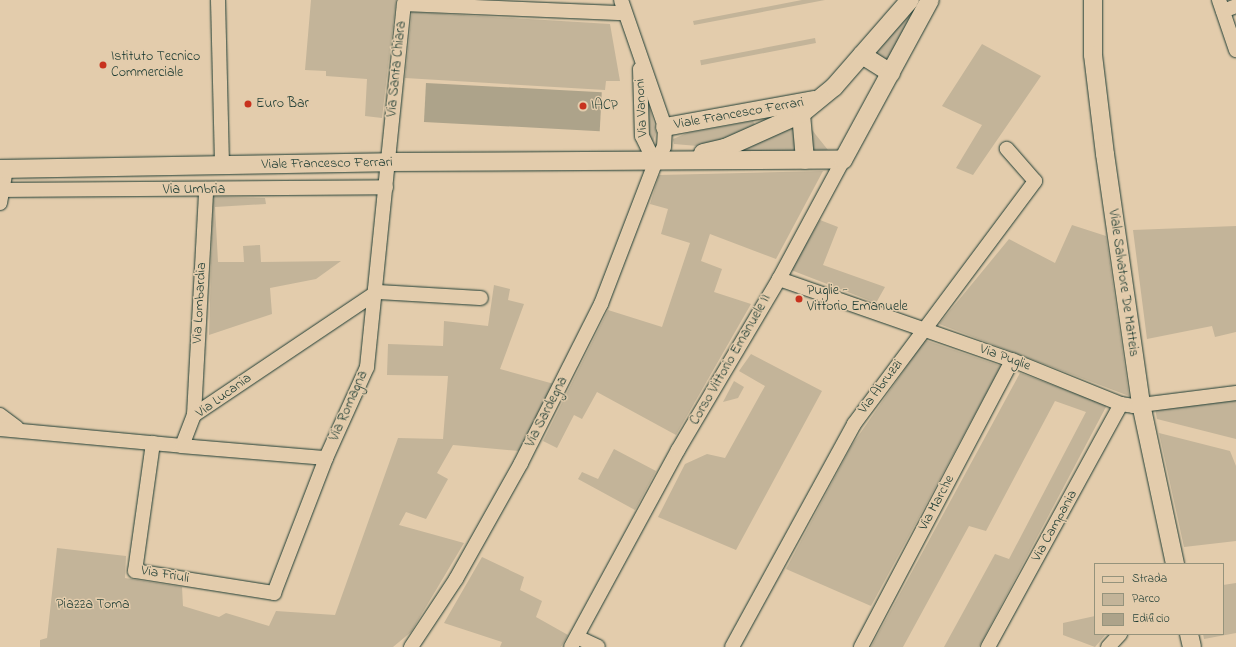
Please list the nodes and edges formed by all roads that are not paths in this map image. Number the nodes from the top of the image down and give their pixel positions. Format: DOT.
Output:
graph roads {
  1 [pos="218,0"];
  2 [pos="910,0"];
  3 [pos="930,0"];
  4 [pos="1093,0"];
  5 [pos="1221,5"];
  6 [pos="622,6"];
  7 [pos="1236,6"];
  8 [pos="1236,50"];
  9 [pos="862,55"];
  10 [pos="640,63"];
  11 [pos="891,73"];
  12 [pos="817,100"];
  13 [pos="801,114"];
  14 [pos="665,127"];
  15 [pos="1007,149"];
  16 [pos="805,160"];
  17 [pos="844,160"];
  18 [pos="387,162"];
  19 [pos="655,163"];
  20 [pos="222,166"];
  21 [pos="3,168"];
  22 [pos="386,187"];
  23 [pos="206,190"];
  24 [pos="1,196"];
  25 [pos="778,278"];
  26 [pos="377,292"];
  27 [pos="481,298"];
  28 [pos="924,329"];
  29 [pos="1012,360"];
  30 [pos="1236,393"];
  31 [pos="1121,404"];
  32 [pos="1141,404"];
  33 [pos="0,415"];
  34 [pos="194,415"];
  35 [pos="17,428"];
  36 [pos="0,429"];
  37 [pos="153,443"];
  38 [pos="182,446"];
  39 [pos="326,458"];
  40 [pos="1175,563"];
  41 [pos="274,593"];
  42 [pos="1119,635"];
  43 [pos="1189,635"];
  44 [pos="574,642"];
  45 [pos="411,647"];
  46 [pos="598,647"];
  47 [pos="732,647"];
  48 [pos="861,647"];
  49 [pos="988,647"];
  50 [pos="1108,647"];
  51 [pos="1192,647"];
  1 -- 20 [label="street"];
  2 -- 9 [label="street"];
  3 -- 11 [label="street, Corso Vittorio Emanuele II"];
  4 -- 32 [label="street, Viale Salvatore De Matteis"];
  5 -- 7 [label="street"];
  5 -- 8 [label="street"];
  6 -- 10 [label="street, Via Vanoni"];
  6 -- 18 [label="street, Via Santa Chiara"];
  9 -- 11 [label="street"];
  9 -- 12 [label="street"];
  10 -- 14 [label="street, Via Vanoni"];
  10 -- 19 [label="street, Via Vanoni"];
  11 -- 17 [label="street, Corso Vittorio Emanuele II"];
  12 -- 13 [label="street, Viale Francesco Ferrari"];
  12 -- 14 [label="street, Viale Francesco Ferrari"];
  13 -- 16 [label="street, Viale Francesco Ferrari"];
  13 -- 19 [label="street, Viale Francesco Ferrari"];
  14 -- 19 [label="street, Via Vanoni"];
  15 -- 28 [label="street, Via Abruzzi"];
  16 -- 17 [label="street, Viale Francesco Ferrari"];
  16 -- 19 [label="street, Viale Francesco Ferrari"];
  17 -- 25 [label="street, Corso Vittorio Emanuele II"];
  18 -- 19 [label="street, Viale Francesco Ferrari"];
  18 -- 20 [label="street, Viale Francesco Ferrari"];
  18 -- 22 [label="street, Via Romagna"];
  19 -- 45 [label="street, Via Sardegna"];
  20 -- 21 [label="street, Viale Francesco Ferrari"];
  21 -- 24 [label="street"];
  22 -- 23 [label="street, Via Umbria"];
  22 -- 26 [label="street, Via Romagna"];
  23 -- 24 [label="street, Via Umbria"];
  23 -- 34 [label="street, Via Lombardia"];
  25 -- 28 [label="street, Via Puglie"];
  25 -- 44 [label="street, Corso Vittorio Emanuele II"];
  26 -- 27 [label="street"];
  26 -- 34 [label="street, Via Lucania"];
  26 -- 39 [label="street, Via Romagna"];
  28 -- 29 [label="street, Via Puglie"];
  28 -- 47 [label="street, Via Abruzzi"];
  29 -- 31 [label="street, Via Puglie"];
  29 -- 48 [label="street, Via Marche"];
  30 -- 32 [label="street, Via Puglie"];
  31 -- 32 [label="street, Via Puglie"];
  31 -- 49 [label="street, Via Campania"];
  32 -- 40 [label="street, Viale Salvatore De Matteis"];
  33 -- 35 [label="street"];
  34 -- 38 [label="street, Via Lucania"];
  35 -- 36 [label="street"];
  35 -- 37 [label="street"];
  37 -- 38 [label="street"];
  37 -- 41 [label="street, Via Friuli"];
  38 -- 39 [label="street"];
  39 -- 41 [label="street, Via Romagna"];
  42 -- 50 [label="street"];
  43 -- 51 [label="street"];
  44 -- 46 [label="street"];
}
